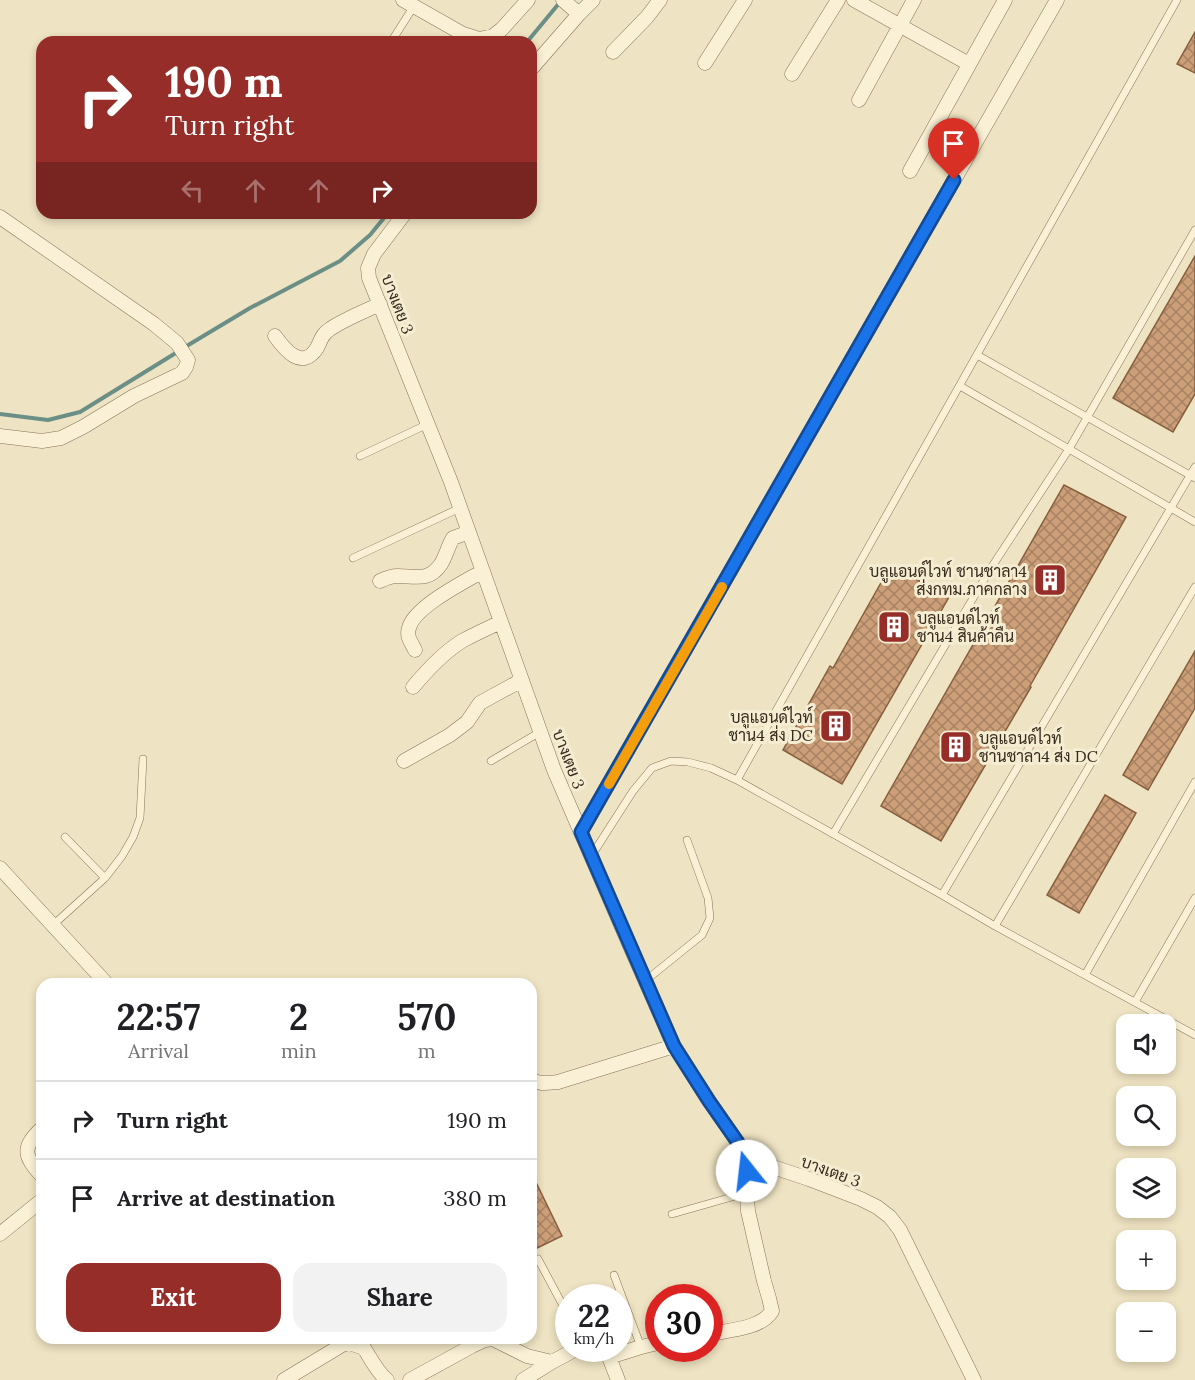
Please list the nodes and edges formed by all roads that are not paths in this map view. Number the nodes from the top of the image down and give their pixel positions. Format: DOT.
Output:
graph roads {
  1 [pos="528,0"];
  2 [pos="592,0"];
  3 [pos="660,0"];
  4 [pos="746,0"];
  5 [pos="838,0"];
  6 [pos="854,0"];
  7 [pos="915,0"];
  8 [pos="1005,0"];
  9 [pos="1057,0"];
  10 [pos="1177,0"];
  11 [pos="409,3"];
  12 [pos="571,7"];
  13 [pos="900,26"];
  14 [pos="394,36"];
  15 [pos="469,36"];
  16 [pos="493,36"];
  17 [pos="613,52"];
  18 [pos="537,60"];
  19 [pos="705,63"];
  20 [pos="969,64"];
  21 [pos="792,74"];
  22 [pos="859,100"];
  23 [pos="910,171"];
  24 [pos="0,217"];
  25 [pos="400,219"];
  26 [pos="1195,230"];
  27 [pos="380,304"];
  28 [pos="275,336"];
  29 [pos="977,355"];
  30 [pos="960,386"];
  31 [pos="1087,417"];
  32 [pos="428,424"];
  33 [pos="0,436"];
  34 [pos="1069,449"];
  35 [pos="360,456"];
  36 [pos="1195,467"];
  37 [pos="1192,477"];
  38 [pos="460,508"];
  39 [pos="1171,508"];
  40 [pos="1195,522"];
  41 [pos="469,532"];
  42 [pos="353,558"];
  43 [pos="483,571"];
  44 [pos="380,581"];
  45 [pos="1195,587"];
  46 [pos="501,622"];
  47 [pos="414,650"];
  48 [pos="522,680"];
  49 [pos="414,687"];
  50 [pos="540,732"];
  51 [pos="143,759"];
  52 [pos="404,761"];
  53 [pos="490,761"];
  54 [pos="737,780"];
  55 [pos="1195,782"];
  56 [pos="581,832"];
  57 [pos="833,834"];
  58 [pos="65,837"];
  59 [pos="687,840"];
  60 [pos="591,856"];
  61 [pos="0,868"];
  62 [pos="105,878"];
  63 [pos="942,895"];
  64 [pos="1195,898"];
  65 [pos="53,925"];
  66 [pos="995,926"];
  67 [pos="1085,975"];
  68 [pos="102,978"];
  69 [pos="645,981"];
  70 [pos="1135,1002"];
  71 [pos="1195,1035"];
  72 [pos="674,1046"];
  73 [pos="537,1082"];
  74 [pos="36,1134"];
  75 [pos="748,1157"];
  76 [pos="36,1169"];
  77 [pos="746,1192"];
  78 [pos="36,1207"];
  79 [pos="672,1214"];
  80 [pos="0,1234"];
  81 [pos="537,1259"];
  82 [pos="614,1275"];
  83 [pos="555,1292"];
  84 [pos="723,1331"];
  85 [pos="346,1344"];
  86 [pos="352,1344"];
  87 [pos="476,1344"];
  88 [pos="503,1344"];
  89 [pos="645,1346"];
  90 [pos="641,1347"];
  91 [pos="633,1348"];
  92 [pos="555,1360"];
  93 [pos="552,1362"];
  94 [pos="609,1362"];
  95 [pos="284,1380"];
  96 [pos="387,1380"];
  97 [pos="410,1380"];
  98 [pos="523,1380"];
  99 [pos="618,1380"];
  100 [pos="974,1380"];
  1 -- 16 [label="street"];
  2 -- 12 [label="street"];
  3 -- 17 [label="street"];
  4 -- 19 [label="street"];
  5 -- 21 [label="street"];
  6 -- 13 [label="street"];
  7 -- 13 [label="street"];
  8 -- 20 [label="street"];
  9 -- 56 [label="street"];
  10 -- 29 [label="lane"];
  11 -- 14 [label="lane"];
  11 -- 15 [label="street"];
  12 -- 18 [label="street"];
  13 -- 20 [label="street"];
  13 -- 22 [label="street"];
  20 -- 23 [label="street"];
  24 -- 33 [label="street"];
  25 -- 27 [label="street, บางเตย 3"];
  26 -- 31 [label="lane"];
  27 -- 28 [label="street"];
  27 -- 32 [label="street, บางเตย 3"];
  29 -- 30 [label="lane"];
  29 -- 31 [label="lane"];
  30 -- 34 [label="lane"];
  30 -- 54 [label="lane"];
  31 -- 34 [label="lane"];
  31 -- 37 [label="lane"];
  32 -- 35 [label="lane"];
  32 -- 38 [label="street, บางเตย 3"];
  34 -- 39 [label="lane"];
  34 -- 57 [label="lane"];
  36 -- 37 [label="lane"];
  37 -- 39 [label="lane"];
  38 -- 41 [label="street, บางเตย 3"];
  38 -- 42 [label="lane"];
  39 -- 40 [label="lane"];
  39 -- 63 [label="lane"];
  41 -- 43 [label="street, บางเตย 3"];
  41 -- 44 [label="street"];
  43 -- 46 [label="street, บางเตย 3"];
  43 -- 47 [label="street"];
  45 -- 66 [label="lane"];
  46 -- 48 [label="street, บางเตย 3"];
  46 -- 49 [label="street"];
  48 -- 50 [label="street, บางเตย 3"];
  48 -- 52 [label="street"];
  50 -- 53 [label="lane"];
  50 -- 56 [label="street, บางเตย 3"];
  51 -- 62 [label="lane"];
  54 -- 57 [label="lane"];
  54 -- 60 [label="lane"];
  55 -- 67 [label="lane"];
  56 -- 60 [label="street, บางเตย 3"];
  57 -- 63 [label="lane"];
  58 -- 62 [label="lane"];
  59 -- 69 [label="lane"];
  60 -- 69 [label="street, บางเตย 3"];
  61 -- 65 [label="street"];
  62 -- 65 [label="lane"];
  63 -- 66 [label="lane"];
  64 -- 70 [label="lane"];
  65 -- 68 [label="street"];
  66 -- 67 [label="lane"];
  67 -- 70 [label="lane"];
  69 -- 72 [label="street, บางเตย 3"];
  70 -- 71 [label="lane"];
  72 -- 73 [label="street"];
  72 -- 75 [label="street, บางเตย 3"];
  74 -- 76 [label="street"];
  75 -- 77 [label="street"];
  75 -- 100 [label="street, บางเตย 3"];
  77 -- 79 [label="lane"];
  77 -- 84 [label="street"];
  78 -- 80 [label="street"];
  81 -- 83 [label="lane"];
  82 -- 90 [label="lane"];
  85 -- 95 [label="street"];
  86 -- 96 [label="street"];
  87 -- 97 [label="street"];
  88 -- 93 [label="street"];
  89 -- 90 [label="street"];
  90 -- 91 [label="street"];
  92 -- 93 [label="street"];
  93 -- 98 [label="street"];
  94 -- 99 [label="street"];
}
